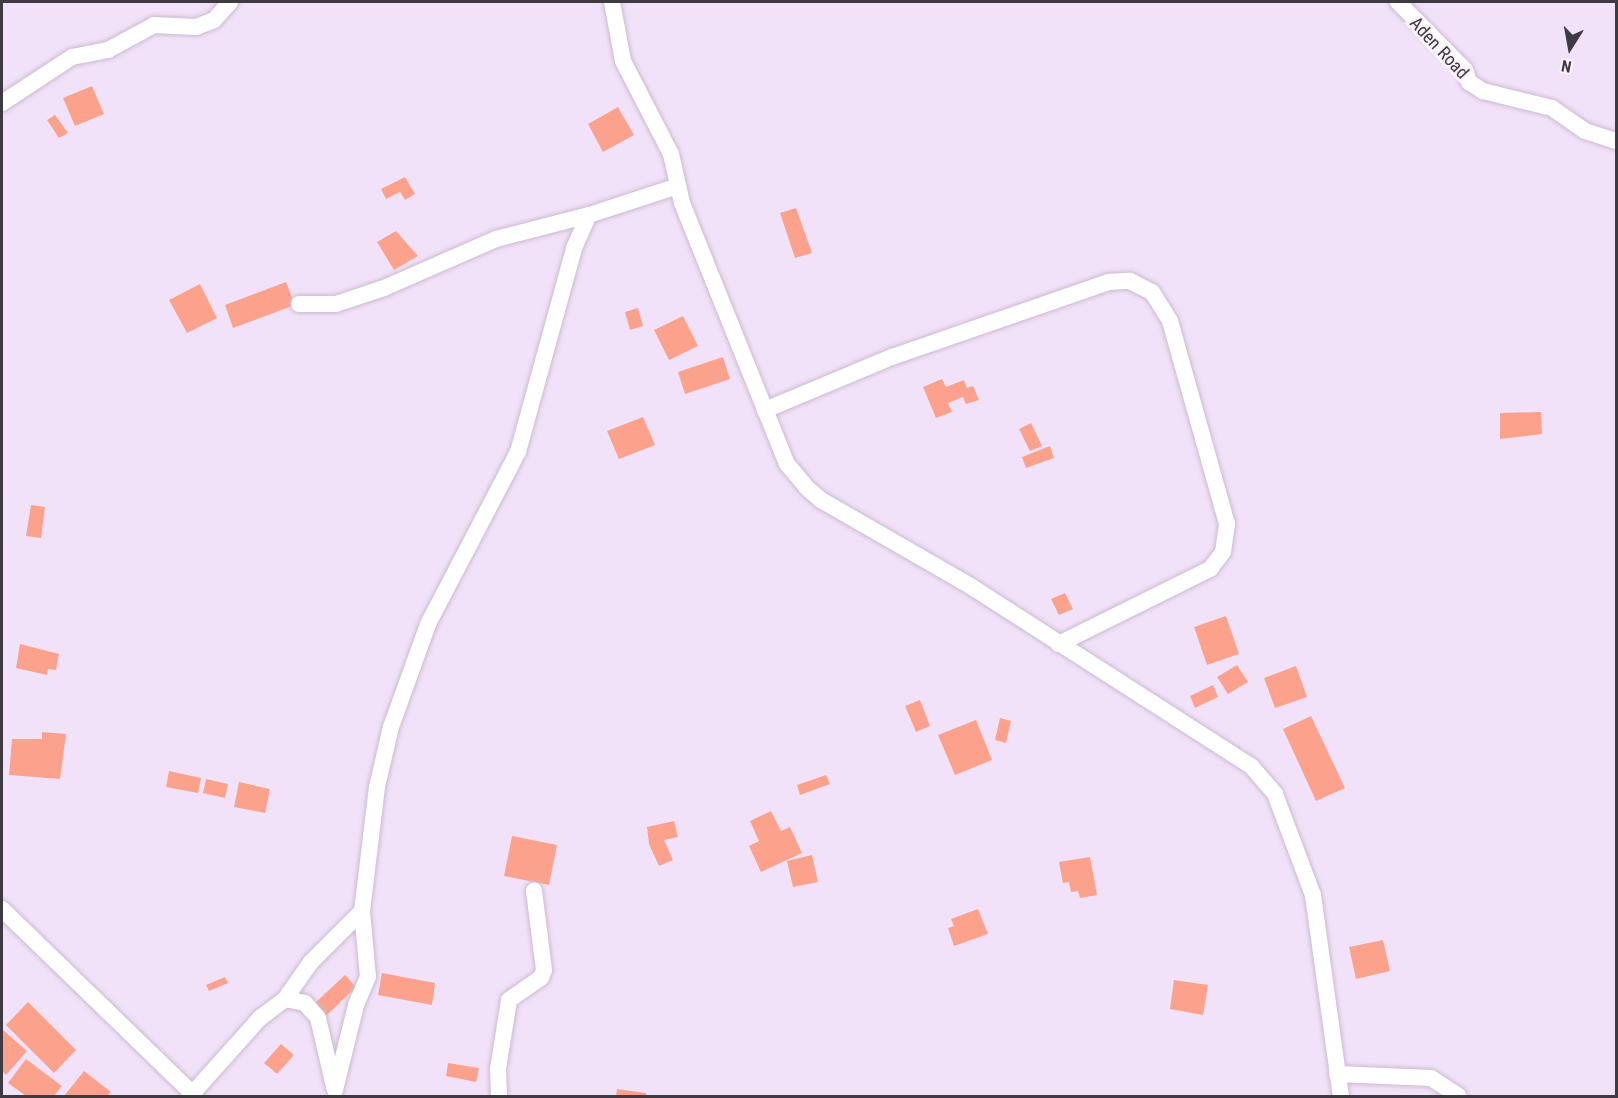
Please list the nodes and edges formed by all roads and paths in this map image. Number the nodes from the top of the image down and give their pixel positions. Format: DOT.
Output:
graph roads {
  1 [pos="230,2"];
  2 [pos="612,2"];
  3 [pos="1398,2"];
  4 [pos="2,103"];
  5 [pos="1617,141"];
  6 [pos="678,186"];
  7 [pos="589,215"];
  8 [pos="299,304"];
  9 [pos="765,410"];
  10 [pos="1059,644"];
  11 [pos="534,891"];
  12 [pos="2,909"];
  13 [pos="362,911"];
  14 [pos="285,999"];
  15 [pos="1337,1074"];
  16 [pos="334,1093"];
  17 [pos="194,1095"];
  18 [pos="499,1096"];
  19 [pos="1341,1096"];
  20 [pos="1459,1096"];
  1 -- 4 [label="street"];
  2 -- 6 [label="street"];
  3 -- 5 [label="street, Aden Road"];
  6 -- 7 [label="street"];
  6 -- 9 [label="street"];
  7 -- 8 [label="street"];
  7 -- 13 [label="street"];
  9 -- 10 [label="street"];
  9 -- 10 [label="street"];
  10 -- 15 [label="street"];
  11 -- 18 [label="street"];
  12 -- 17 [label="street"];
  13 -- 14 [label="street"];
  13 -- 16 [label="street"];
  14 -- 16 [label="street"];
  14 -- 17 [label="street"];
  15 -- 19 [label="street"];
  15 -- 20 [label="street"];
}
